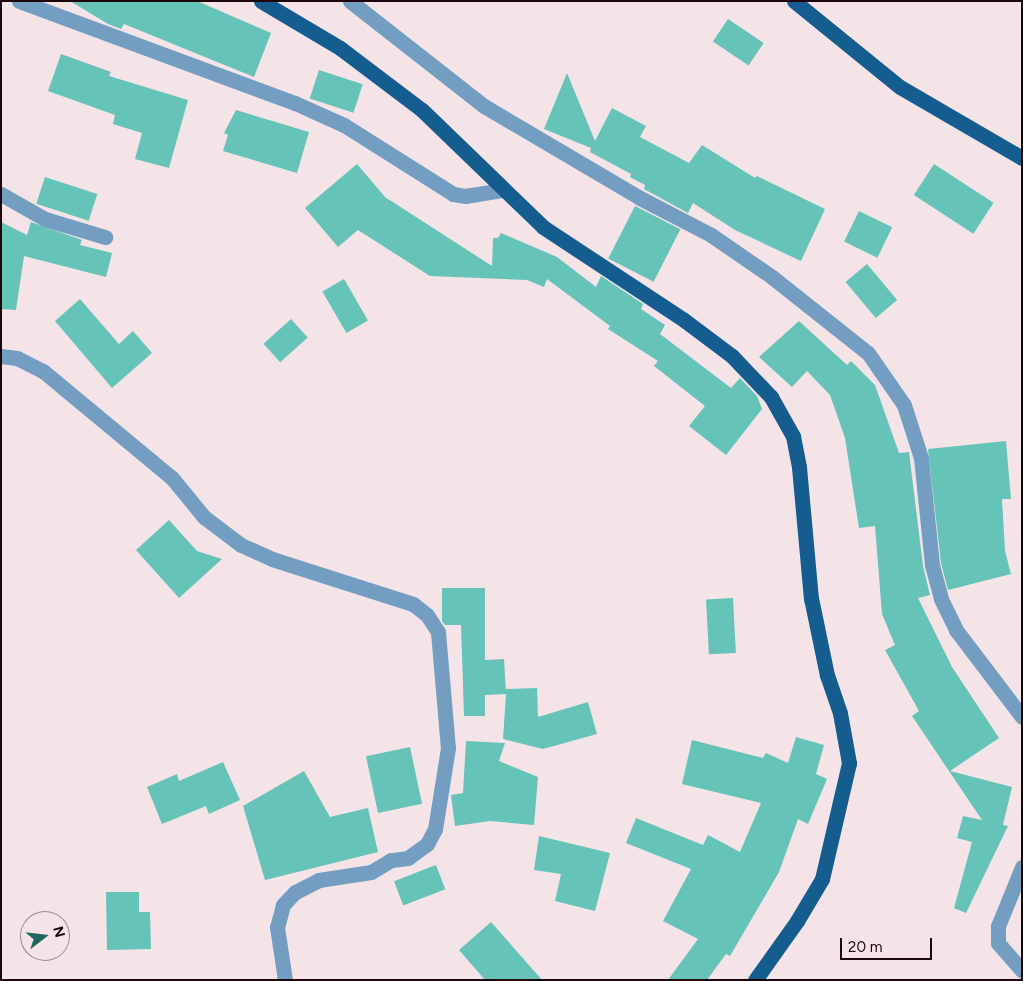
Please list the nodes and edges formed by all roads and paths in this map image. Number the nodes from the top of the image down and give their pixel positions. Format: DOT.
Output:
graph roads {
  1 [pos="19,1"];
  2 [pos="261,1"];
  3 [pos="350,1"];
  4 [pos="794,1"];
  5 [pos="1022,158"];
  6 [pos="502,190"];
  7 [pos="1,194"];
  8 [pos="105,237"];
  9 [pos="1,356"];
  10 [pos="1022,717"];
  11 [pos="1022,867"];
  12 [pos="1022,971"];
  13 [pos="285,980"];
  14 [pos="755,980"];
  1 -- 6 [label="street"];
  2 -- 6 [label="main road"];
  3 -- 10 [label="street"];
  4 -- 5 [label="main road"];
  6 -- 14 [label="main road"];
  7 -- 8 [label="street"];
  9 -- 13 [label="street"];
  11 -- 12 [label="street"];
}
